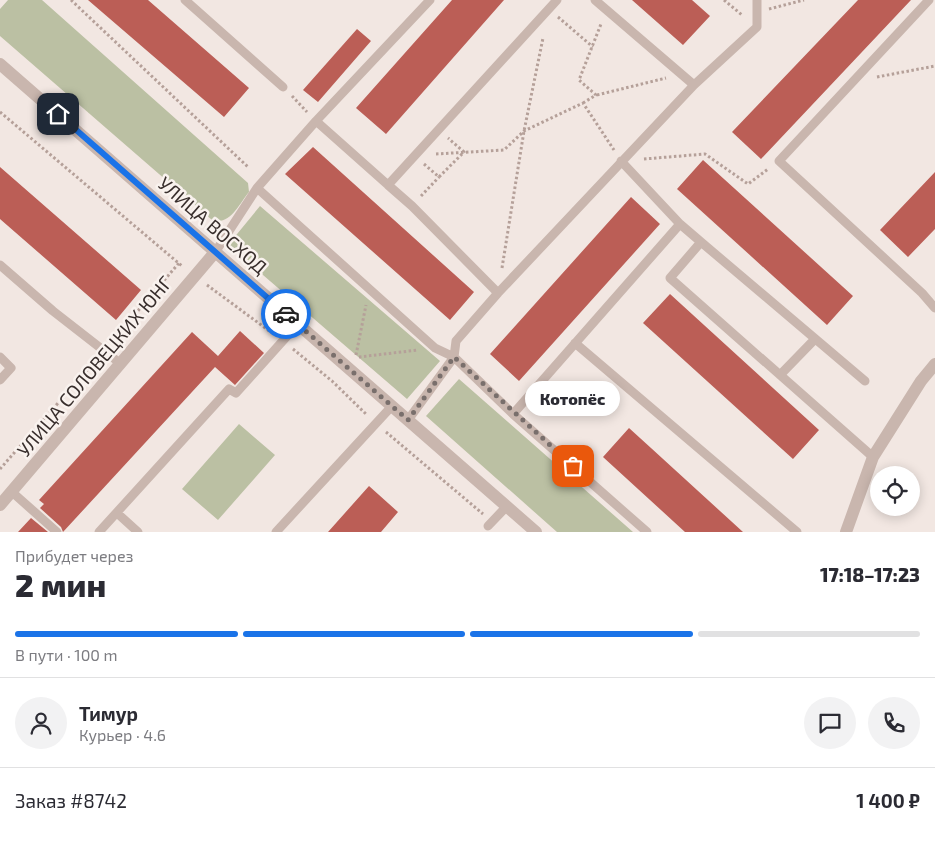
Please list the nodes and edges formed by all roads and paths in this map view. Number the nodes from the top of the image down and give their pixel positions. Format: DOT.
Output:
graph roads {
  1 [pos="71,0"];
  2 [pos="185,0"];
  3 [pos="430,0"];
  4 [pos="557,0"];
  5 [pos="594,0"];
  6 [pos="724,0"];
  7 [pos="757,0"];
  8 [pos="804,0"];
  9 [pos="929,0"];
  10 [pos="548,9"];
  11 [pos="605,9"];
  12 [pos="756,27"];
  13 [pos="593,47"];
  14 [pos="0,64"];
  15 [pos="935,66"];
  16 [pos="684,74"];
  17 [pos="850,82"];
  18 [pos="694,85"];
  19 [pos="283,87"];
  20 [pos="596,95"];
  21 [pos="583,103"];
  22 [pos="0,112"];
  23 [pos="316,121"];
  24 [pos="438,129"];
  25 [pos="524,130"];
  26 [pos="464,152"];
  27 [pos="414,155"];
  28 [pos="621,161"];
  29 [pos="779,161"];
  30 [pos="248,167"];
  31 [pos="439,177"];
  32 [pos="388,185"];
  33 [pos="257,188"];
  34 [pos="412,206"];
  35 [pos="680,224"];
  36 [pos="701,242"];
  37 [pos="216,251"];
  38 [pos="171,256"];
  39 [pos="179,263"];
  40 [pos="0,265"];
  41 [pos="369,289"];
  42 [pos="498,293"];
  43 [pos="935,308"];
  44 [pos="298,325"];
  45 [pos="815,339"];
  46 [pos="575,343"];
  47 [pos="435,348"];
  48 [pos="104,350"];
  49 [pos="0,357"];
  50 [pos="454,357"];
  51 [pos="121,364"];
  52 [pos="935,364"];
  53 [pos="780,375"];
  54 [pos="0,380"];
  55 [pos="865,381"];
  56 [pos="392,406"];
  57 [pos="513,414"];
  58 [pos="408,420"];
  59 [pos="376,424"];
  60 [pos="873,457"];
  61 [pos="0,469"];
  62 [pos="12,492"];
  63 [pos="0,505"];
  64 [pos="507,506"];
  65 [pos="117,513"];
  66 [pos="490,524"];
  67 [pos="56,532"];
  68 [pos="99,532"];
  69 [pos="138,532"];
  70 [pos="276,532"];
  71 [pos="536,532"];
  72 [pos="647,532"];
  73 [pos="797,532"];
  74 [pos="846,532"];
  1 -- 30 [label="path"];
  2 -- 19 [label="lane"];
  3 -- 23 [label="lane"];
  4 -- 10 [label="lane"];
  5 -- 11 [label="lane"];
  6 -- 12 [label="path"];
  7 -- 12 [label="lane"];
  8 -- 12 [label="path"];
  9 -- 17 [label="lane"];
  10 -- 13 [label="path"];
  10 -- 24 [label="lane"];
  10 -- 25 [label="path"];
  11 -- 13 [label="path"];
  11 -- 16 [label="lane"];
  12 -- 18 [label="lane"];
  13 -- 20 [label="path"];
  14 -- 37 [label="street, УЛИЦА ВОСХОД"];
  15 -- 17 [label="path"];
  16 -- 18 [label="lane"];
  16 -- 20 [label="path"];
  17 -- 29 [label="lane"];
  18 -- 28 [label="lane"];
  19 -- 23 [label="path"];
  20 -- 21 [label="path"];
  21 -- 25 [label="path"];
  21 -- 28 [label="path"];
  22 -- 38 [label="path"];
  23 -- 32 [label="lane"];
  23 -- 33 [label="lane"];
  24 -- 26 [label="path"];
  24 -- 27 [label="lane"];
  25 -- 26 [label="path"];
  25 -- 42 [label="path"];
  26 -- 27 [label="path"];
  26 -- 31 [label="path"];
  27 -- 31 [label="path"];
  27 -- 32 [label="lane"];
  28 -- 29 [label="path"];
  28 -- 35 [label="lane"];
  28 -- 42 [label="lane"];
  29 -- 43 [label="lane"];
  31 -- 34 [label="path"];
  32 -- 34 [label="lane"];
  33 -- 37 [label="lane"];
  33 -- 41 [label="lane"];
  34 -- 42 [label="lane"];
  35 -- 36 [label="lane"];
  35 -- 46 [label="lane"];
  36 -- 45 [label="lane"];
  36 -- 53 [label="lane"];
  37 -- 44 [label="street, УЛИЦА ВОСХОД"];
  37 -- 51 [label="street, УЛИЦА СОЛОВЕЦКИХ ЮНГ"];
  39 -- 48 [label="path"];
  40 -- 48 [label="lane"];
  41 -- 47 [label="lane"];
  41 -- 47 [label="path"];
  42 -- 50 [label="lane"];
  44 -- 56 [label="street, УЛИЦА ВОСХОД"];
  44 -- 65 [label="lane"];
  45 -- 53 [label="lane"];
  45 -- 55 [label="lane"];
  46 -- 57 [label="lane"];
  46 -- 73 [label="lane"];
  47 -- 50 [label="lane"];
  48 -- 51 [label="lane"];
  48 -- 61 [label="path"];
  49 -- 54 [label="lane"];
  50 -- 57 [label="lane"];
  50 -- 58 [label="lane"];
  51 -- 62 [label="street, УЛИЦА СОЛОВЕЦКИХ ЮНГ"];
  52 -- 60 [label="street"];
  53 -- 60 [label="lane"];
  56 -- 58 [label="street, УЛИЦА ВОСХОД"];
  56 -- 59 [label="lane"];
  57 -- 72 [label="lane"];
  58 -- 64 [label="street, УЛИЦА ВОСХОД"];
  59 -- 66 [label="path"];
  59 -- 70 [label="lane"];
  60 -- 74 [label="street"];
  62 -- 63 [label="street, УЛИЦА СОЛОВЕЦКИХ ЮНГ"];
  62 -- 67 [label="lane"];
  64 -- 66 [label="lane"];
  64 -- 71 [label="street, УЛИЦА ВОСХОД"];
  65 -- 68 [label="lane"];
  65 -- 69 [label="lane"];
}
